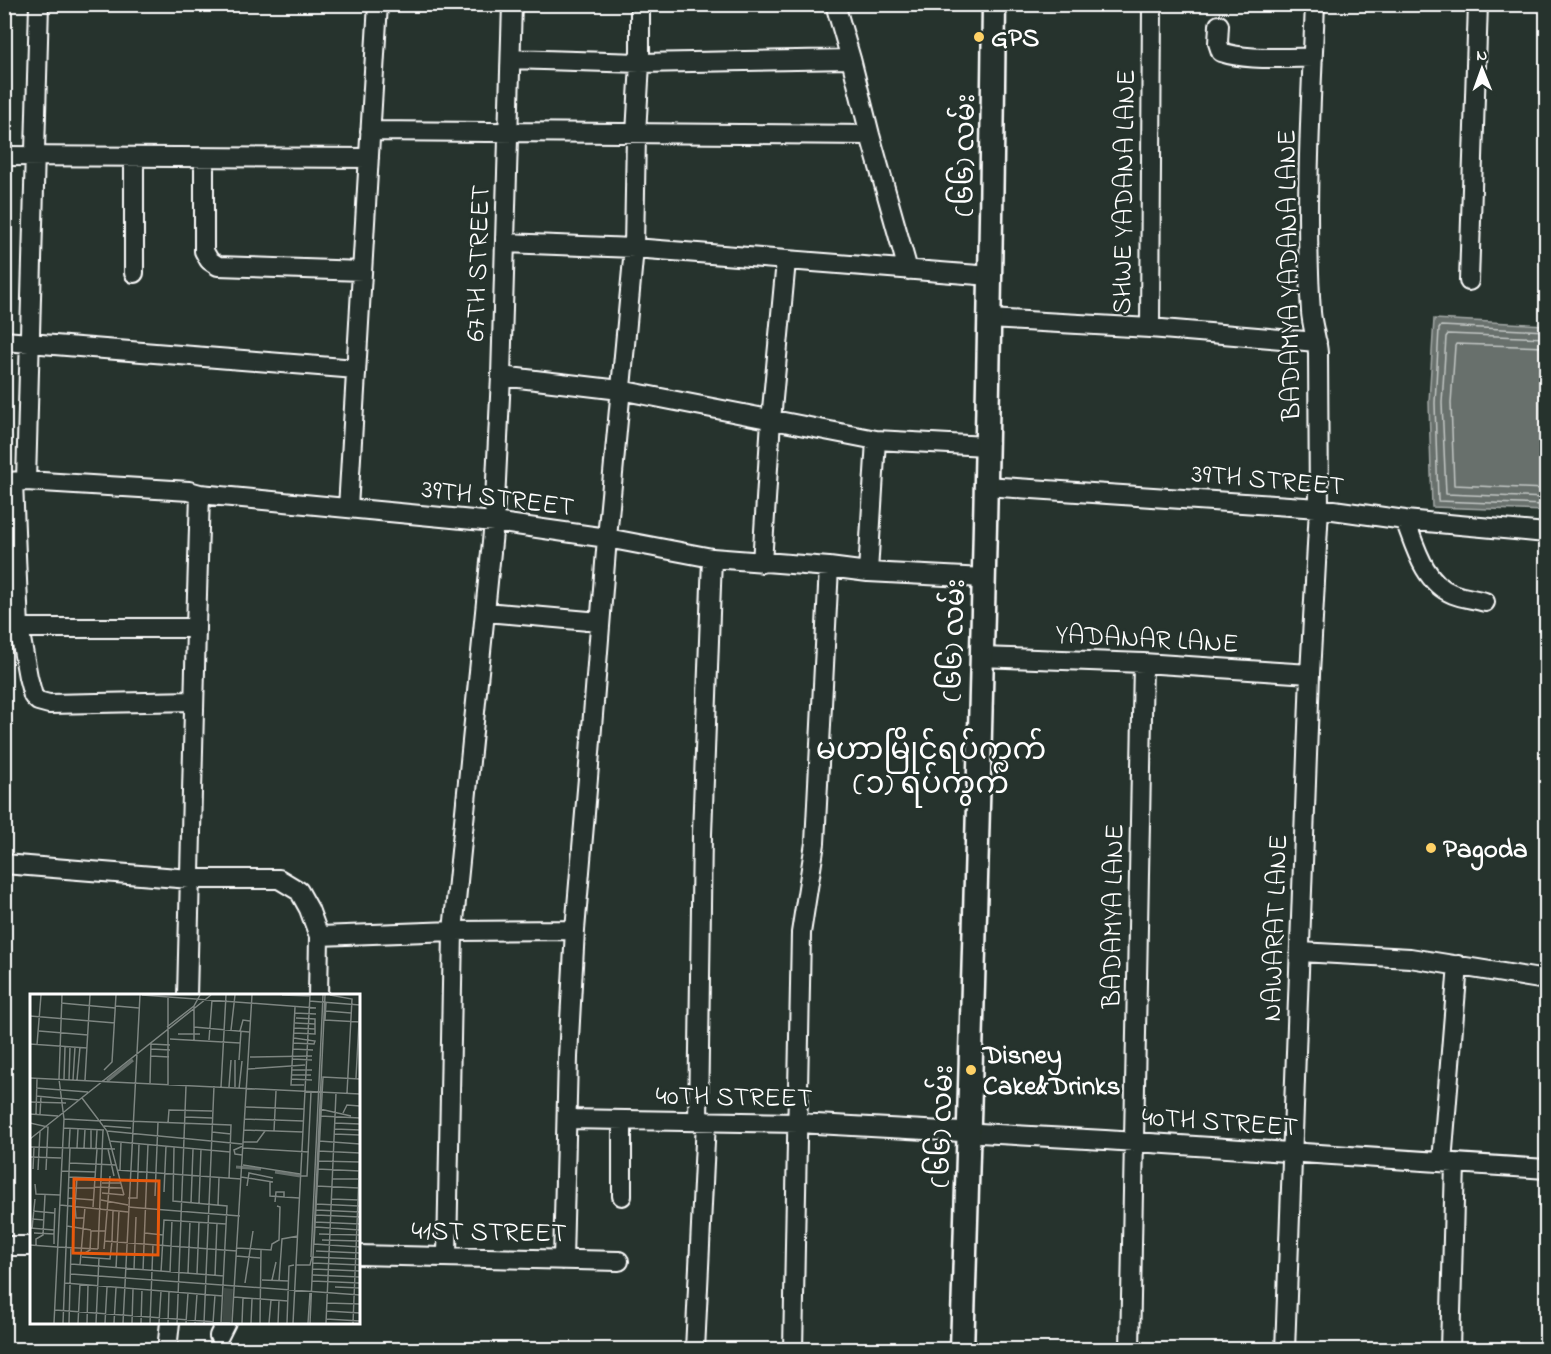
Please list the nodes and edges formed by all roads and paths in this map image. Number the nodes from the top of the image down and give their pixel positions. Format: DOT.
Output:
graph roads {
  1 [pos="39,4"];
  2 [pos="378,4"];
  3 [pos="512,4"];
  4 [pos="640,4"];
  5 [pos="835,4"];
  6 [pos="994,4"];
  7 [pos="1152,4"];
  8 [pos="1315,4"];
  9 [pos="1478,4"];
  10 [pos="1219,25"];
  11 [pos="1313,58"];
  12 [pos="511,59"];
  13 [pos="851,59"];
  14 [pos="640,63"];
  15 [pos="370,131"];
  16 [pos="508,132"];
  17 [pos="636,134"];
  18 [pos="870,135"];
  19 [pos="4,156"];
  20 [pos="35,157"];
  21 [pos="134,157"];
  22 [pos="204,158"];
  23 [pos="369,158"];
  24 [pos="505,243"];
  25 [pos="634,248"];
  26 [pos="786,261"];
  27 [pos="908,270"];
  28 [pos="362,271"];
  29 [pos="134,273"];
  30 [pos="991,276"];
  31 [pos="1469,281"];
  32 [pos="989,319"];
  33 [pos="1150,328"];
  34 [pos="4,341"];
  35 [pos="1317,342"];
  36 [pos="30,343"];
  37 [pos="356,369"];
  38 [pos="501,376"];
  39 [pos="620,390"];
  40 [pos="771,420"];
  41 [pos="876,440"];
  42 [pos="986,446"];
  43 [pos="15,482"];
  44 [pos="985,486"];
  45 [pos="200,494"];
  46 [pos="348,508"];
  47 [pos="1319,508"];
  48 [pos="1405,520"];
  49 [pos="494,522"];
  50 [pos="1546,533"];
  51 [pos="607,538"];
  52 [pos="712,558"];
  53 [pos="762,563"];
  54 [pos="829,567"];
  55 [pos="868,572"];
  56 [pos="984,578"];
  57 [pos="1485,602"];
  58 [pos="486,612"];
  59 [pos="600,622"];
  60 [pos="12,628"];
  61 [pos="196,628"];
  62 [pos="981,657"];
  63 [pos="1143,663"];
  64 [pos="1310,674"];
  65 [pos="194,701"];
  66 [pos="4,864"];
  67 [pos="190,879"];
  68 [pos="574,930"];
  69 [pos="453,931"];
  70 [pos="319,936"];
  71 [pos="1300,952"];
  72 [pos="1458,965"];
  73 [pos="1546,980"];
  74 [pos="187,994"];
  75 [pos="318,994"];
  76 [pos="567,1119"];
  77 [pos="622,1120"];
  78 [pos="702,1121"];
  79 [pos="798,1123"];
  80 [pos="969,1133"];
  81 [pos="1134,1142"];
  82 [pos="1293,1153"];
  83 [pos="1448,1163"];
  84 [pos="1546,1169"];
  85 [pos="622,1196"];
  86 [pos="4,1246"];
  87 [pos="30,1246"];
  88 [pos="360,1255"];
  89 [pos="447,1257"];
  90 [pos="563,1260"];
  91 [pos="619,1261"];
  92 [pos="170,1324"];
  93 [pos="167,1350"];
  94 [pos="695,1350"];
  95 [pos="792,1350"];
  96 [pos="963,1350"];
  97 [pos="1130,1350"];
  98 [pos="1286,1350"];
  99 [pos="1450,1350"];
  1 -- 20 [label="street"];
  2 -- 15 [label="street"];
  3 -- 12 [label="street, 67TH STREET"];
  4 -- 14 [label="street"];
  5 -- 13 [label="street"];
  6 -- 30 [label="street, (၆၆) လမ်း"];
  7 -- 33 [label="street, SHWE YADANA LANE"];
  8 -- 11 [label="street, BADAMYA YADANA LANE"];
  9 -- 31 [label="street"];
  10 -- 11 [label="street"];
  11 -- 35 [label="street, BADAMYA YADANA LANE"];
  12 -- 14 [label="street"];
  12 -- 16 [label="street, 67TH STREET"];
  13 -- 14 [label="street"];
  13 -- 18 [label="street"];
  14 -- 17 [label="street"];
  15 -- 16 [label="street"];
  15 -- 23 [label="street"];
  16 -- 17 [label="street"];
  16 -- 24 [label="street, 67TH STREET"];
  17 -- 18 [label="street"];
  17 -- 25 [label="street"];
  18 -- 27 [label="street"];
  19 -- 20 [label="street"];
  20 -- 21 [label="street"];
  20 -- 36 [label="street"];
  21 -- 22 [label="street"];
  21 -- 29 [label="street"];
  22 -- 23 [label="street"];
  22 -- 28 [label="street"];
  23 -- 28 [label="street"];
  24 -- 25 [label="street"];
  24 -- 38 [label="street, 67TH STREET"];
  25 -- 26 [label="street"];
  25 -- 39 [label="street"];
  26 -- 27 [label="street"];
  26 -- 40 [label="street"];
  27 -- 30 [label="street"];
  28 -- 37 [label="street"];
  30 -- 32 [label="street, (၆၆) လမ်း"];
  32 -- 33 [label="street, SHWE YADANA LANE"];
  32 -- 42 [label="street, (၆၆) လမ်း"];
  33 -- 35 [label="street"];
  34 -- 36 [label="street"];
  35 -- 47 [label="street, BADAMYA YADANA LANE"];
  36 -- 37 [label="street"];
  36 -- 43 [label="street"];
  37 -- 46 [label="street"];
  38 -- 39 [label="street"];
  38 -- 49 [label="street, 67TH STREET"];
  39 -- 40 [label="street"];
  39 -- 51 [label="street"];
  40 -- 41 [label="street"];
  40 -- 53 [label="street"];
  41 -- 42 [label="street"];
  41 -- 55 [label="street"];
  42 -- 44 [label="street, (၆၆) လမ်း"];
  43 -- 45 [label="street, 39TH STREET"];
  43 -- 60 [label="street"];
  44 -- 47 [label="street, 39TH STREET"];
  44 -- 56 [label="street, (၆၆) လမ်း"];
  45 -- 46 [label="street, 39TH STREET"];
  45 -- 61 [label="street"];
  46 -- 49 [label="street, 39TH STREET"];
  47 -- 48 [label="street, 39TH STREET"];
  47 -- 64 [label="street, NAWARAT LANE"];
  48 -- 50 [label="street, 39TH STREET"];
  48 -- 57 [label="street"];
  49 -- 51 [label="street, 39TH STREET"];
  49 -- 58 [label="street, 67TH STREET"];
  51 -- 52 [label="street, 39TH STREET"];
  51 -- 59 [label="street"];
  52 -- 53 [label="street, 39TH STREET"];
  52 -- 78 [label="street"];
  53 -- 54 [label="street, 39TH STREET"];
  54 -- 55 [label="street, 39TH STREET"];
  54 -- 79 [label="street"];
  55 -- 56 [label="street, 39TH STREET"];
  56 -- 62 [label="street, (၆၆) လမ်း"];
  58 -- 59 [label="street"];
  58 -- 69 [label="street, 67TH STREET"];
  59 -- 68 [label="street"];
  60 -- 61 [label="street"];
  60 -- 65 [label="street"];
  61 -- 65 [label="street"];
  62 -- 63 [label="street, YADANAR LANE"];
  62 -- 80 [label="street, (၆၆) လမ်း"];
  63 -- 64 [label="street, YADANAR LANE"];
  63 -- 81 [label="street, BADAMYA LANE"];
  64 -- 71 [label="street, NAWARAT LANE"];
  65 -- 67 [label="street"];
  66 -- 67 [label="street"];
  67 -- 70 [label="street"];
  67 -- 74 [label="street"];
  68 -- 69 [label="street"];
  68 -- 76 [label="street"];
  69 -- 70 [label="street"];
  69 -- 89 [label="street, 67TH STREET"];
  70 -- 75 [label="street"];
  71 -- 72 [label="street"];
  71 -- 82 [label="street, NAWARAT LANE"];
  72 -- 73 [label="street"];
  72 -- 83 [label="street"];
  76 -- 77 [label="street, 40TH STREET"];
  76 -- 90 [label="street"];
  77 -- 78 [label="street, 40TH STREET"];
  77 -- 85 [label="street"];
  78 -- 79 [label="street, 40TH STREET"];
  78 -- 94 [label="street"];
  79 -- 80 [label="street, 40TH STREET"];
  79 -- 95 [label="street"];
  80 -- 81 [label="street, 40TH STREET"];
  80 -- 96 [label="street, (၆၆) လမ်း"];
  81 -- 82 [label="street, 40TH STREET"];
  81 -- 97 [label="street, BADAMYA LANE"];
  82 -- 83 [label="street, 40TH STREET"];
  82 -- 98 [label="street, NAWARAT LANE"];
  83 -- 84 [label="street, 40TH STREET"];
  83 -- 99 [label="street"];
  86 -- 87 [label="street"];
  88 -- 89 [label="street, 41ST STREET"];
  89 -- 90 [label="street, 41ST STREET"];
  90 -- 91 [label="street, 41ST STREET"];
  92 -- 93 [label="street"];
}
